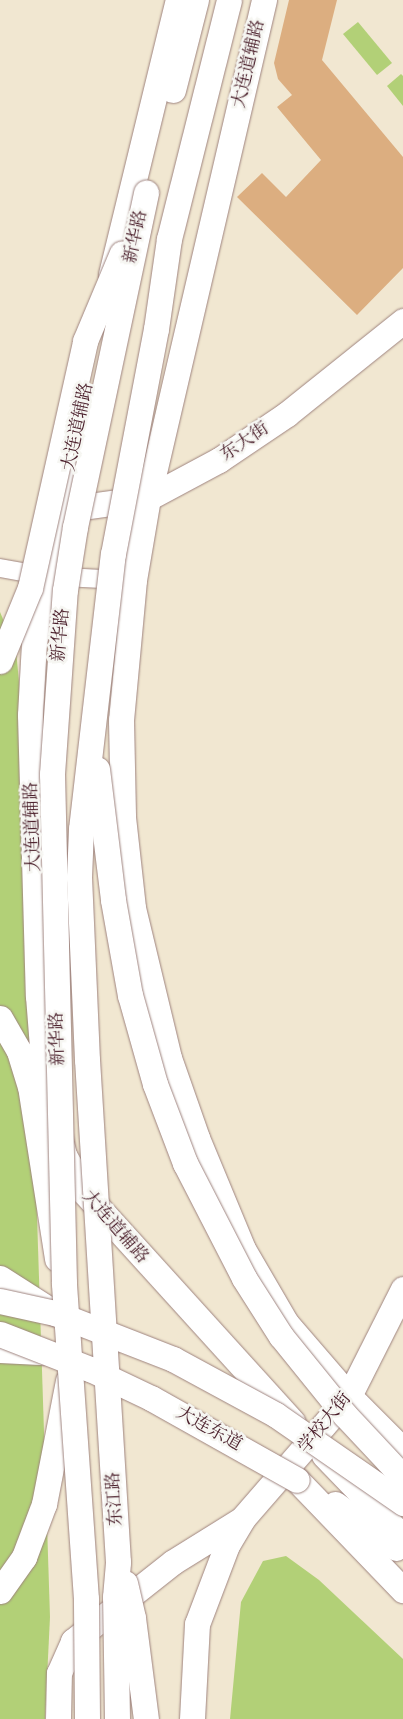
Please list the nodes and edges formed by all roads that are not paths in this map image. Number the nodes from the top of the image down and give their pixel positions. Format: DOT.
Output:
graph roads {
  1 [pos="178,0"];
  2 [pos="196,0"];
  3 [pos="229,0"];
  4 [pos="264,0"];
  5 [pos="146,192"];
  6 [pos="398,333"];
  7 [pos="148,498"];
  8 [pos="60,510"];
  9 [pos="0,568"];
  10 [pos="45,576"];
  11 [pos="134,580"];
  12 [pos="0,661"];
  13 [pos="93,734"];
  14 [pos="0,1018"];
  15 [pos="0,1278"];
  16 [pos="100,1279"];
  17 [pos="64,1283"];
  18 [pos="403,1289"];
  19 [pos="0,1301"];
  20 [pos="56,1313"];
  21 [pos="0,1334"];
  22 [pos="0,1350"];
  23 [pos="49,1353"];
  24 [pos="68,1380"];
  25 [pos="349,1396"];
  26 [pos="311,1441"];
  27 [pos="403,1450"];
  28 [pos="403,1477"];
  29 [pos="297,1480"];
  30 [pos="403,1503"];
  31 [pos="243,1518"];
  32 [pos="403,1537"];
  33 [pos="403,1553"];
  34 [pos="118,1562"];
  35 [pos="403,1590"];
  36 [pos="0,1591"];
  37 [pos="58,1719"];
  38 [pos="87,1719"];
  39 [pos="117,1719"];
  40 [pos="146,1719"];
  41 [pos="192,1719"];
  1 -- 8 [label="main road, 大连道辅路"];
  2 -- 5 [label="main road, 新华路"];
  3 -- 13 [label="main road, 新华路, bridge"];
  4 -- 7 [label="main road, 大连道辅路"];
  5 -- 12 [label="main road, bridge"];
  5 -- 17 [label="main road, 新华路, bridge"];
  6 -- 7 [label="main road, 东大街"];
  7 -- 8 [label="main road, 东大街"];
  7 -- 11 [label="main road, 大连道辅路"];
  8 -- 10 [label="main road, 大连道辅路"];
  9 -- 10 [label="street"];
  10 -- 11 [label="street"];
  10 -- 26 [label="main road, 大连道辅路"];
  11 -- 25 [label="main road, 大连道辅路"];
  13 -- 16 [label="main road, 新华路, bridge"];
  13 -- 28 [label="main road, bridge"];
  14 -- 17 [label="main road, bridge"];
  15 -- 20 [label="main road"];
  16 -- 34 [label="main road, 东江路, bridge"];
  17 -- 24 [label="main road, 东江路, bridge"];
  18 -- 25 [label="main road, 学校大街"];
  19 -- 20 [label="main road, bridge"];
  20 -- 30 [label="main road, bridge"];
  21 -- 23 [label="main road, 大连东道, bridge"];
  22 -- 23 [label="main road"];
  23 -- 29 [label="main road, 大连东道, bridge"];
  24 -- 36 [label="main road"];
  24 -- 38 [label="main road, 东江路, bridge"];
  25 -- 26 [label="main road, 学校大街"];
  25 -- 27 [label="main road, 大连道辅路"];
  26 -- 31 [label="main road, 学校大街"];
  26 -- 32 [label="main road, 大连道辅路"];
  29 -- 33 [label="main road, 大连东道"];
  29 -- 35 [label="main road"];
  31 -- 37 [label="main road"];
  31 -- 41 [label="main road"];
  34 -- 39 [label="main road, 东江路, bridge"];
  34 -- 40 [label="main road, bridge"];
}
